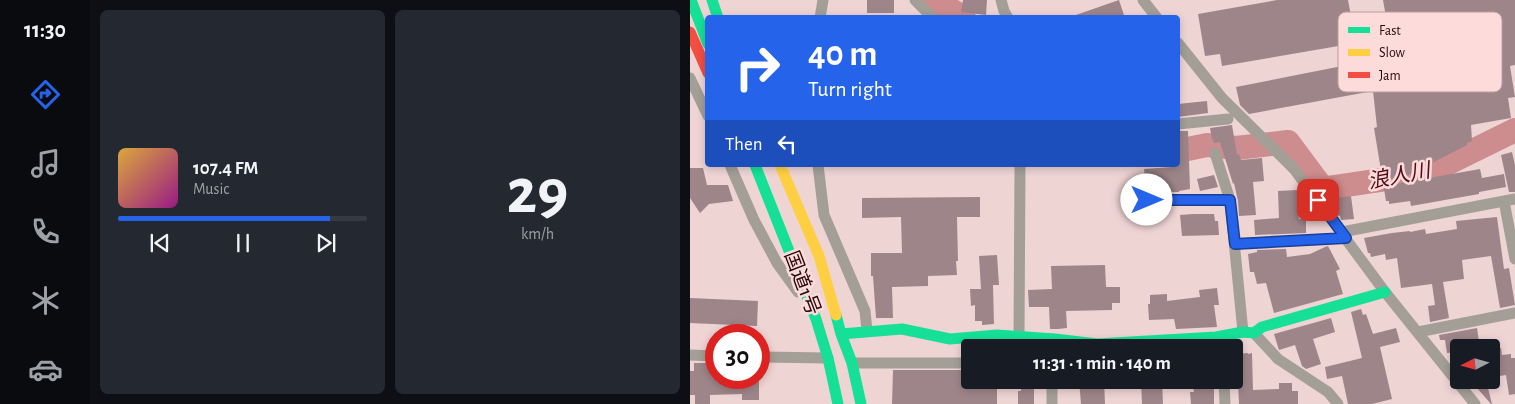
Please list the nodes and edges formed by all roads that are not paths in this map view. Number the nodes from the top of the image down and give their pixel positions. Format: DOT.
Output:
graph roads {
  1 [pos="691,0"];
  2 [pos="712,0"];
  3 [pos="717,0"];
  4 [pos="822,0"];
  5 [pos="916,0"];
  6 [pos="1001,0"];
  7 [pos="1143,0"];
  8 [pos="717,15"];
  9 [pos="718,15"];
  10 [pos="820,15"];
  11 [pos="930,15"];
  12 [pos="1006,15"];
  13 [pos="1155,15"];
  14 [pos="690,32"];
  15 [pos="705,36"];
  16 [pos="1180,46"];
  17 [pos="705,66"];
  18 [pos="690,78"];
  19 [pos="705,110"];
  20 [pos="1228,119"];
  21 [pos="1180,124"];
  22 [pos="1215,153"];
  23 [pos="731,167"];
  24 [pos="756,167"];
  25 [pos="781,167"];
  26 [pos="818,167"];
  27 [pos="1020,167"];
  28 [pos="1147,200"];
  29 [pos="1230,200"];
  30 [pos="1510,200"];
  31 [pos="1344,235"];
  32 [pos="1235,244"];
  33 [pos="1515,259"];
  34 [pos="1385,292"];
  35 [pos="1515,313"];
  36 [pos="816,319"];
  37 [pos="867,331"];
  38 [pos="1248,332"];
  39 [pos="1418,332"];
  40 [pos="841,334"];
  41 [pos="1019,337"];
  42 [pos="1031,339"];
  43 [pos="1226,339"];
  44 [pos="690,355"];
  45 [pos="705,356"];
  46 [pos="770,357"];
  47 [pos="828,358"];
  48 [pos="961,363"];
  49 [pos="852,364"];
  50 [pos="1052,389"];
  51 [pos="1224,389"];
  52 [pos="838,404"];
  53 [pos="860,404"];
  54 [pos="1052,404"];
  55 [pos="1225,404"];
  56 [pos="1338,404"];
  57 [pos="1474,404"];
  1 -- 15 [label="main road"];
  2 -- 8 [label="main road"];
  3 -- 9 [label="main road"];
  4 -- 10 [label="street"];
  5 -- 11 [label="street"];
  6 -- 12 [label="street"];
  7 -- 13 [label="street"];
  14 -- 17 [label="main road"];
  16 -- 31 [label="street"];
  18 -- 19 [label="street"];
  20 -- 21 [label="street"];
  22 -- 29 [label="street"];
  23 -- 36 [label="street"];
  24 -- 36 [label="main road, 国道1号"];
  25 -- 40 [label="main road, 国道1号"];
  26 -- 37 [label="street"];
  27 -- 41 [label="street"];
  28 -- 29 [label="street"];
  29 -- 32 [label="street"];
  30 -- 31 [label="street"];
  30 -- 33 [label="street"];
  31 -- 32 [label="street"];
  31 -- 34 [label="street"];
  32 -- 38 [label="street"];
  34 -- 38 [label="main road"];
  34 -- 39 [label="street"];
  35 -- 39 [label="street"];
  36 -- 47 [label="main road, 国道1号"];
  37 -- 40 [label="main road"];
  37 -- 41 [label="main road"];
  38 -- 43 [label="main road"];
  38 -- 56 [label="street"];
  39 -- 57 [label="street"];
  40 -- 49 [label="main road, 国道1号"];
  41 -- 42 [label="main road"];
  44 -- 45 [label="street"];
  46 -- 47 [label="street"];
  47 -- 52 [label="main road, 国道1号"];
  48 -- 49 [label="street"];
  49 -- 53 [label="main road, 国道1号"];
  50 -- 54 [label="street"];
  51 -- 55 [label="street"];
}
